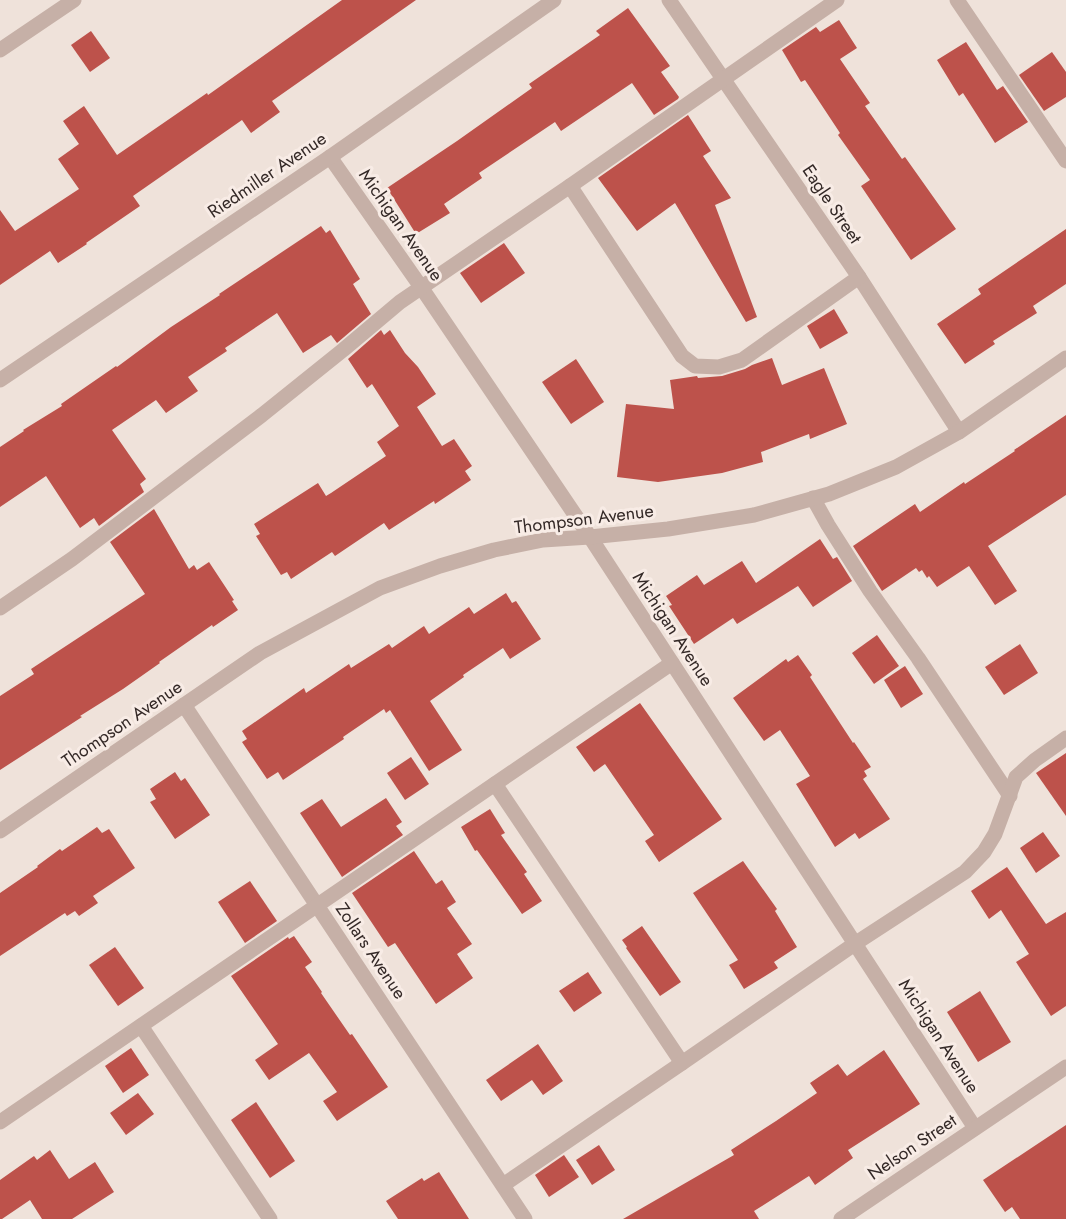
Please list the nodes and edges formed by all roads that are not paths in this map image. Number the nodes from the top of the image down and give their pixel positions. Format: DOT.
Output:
graph roads {
  1 [pos="74,0"];
  2 [pos="554,0"];
  3 [pos="669,0"];
  4 [pos="837,0"];
  5 [pos="957,0"];
  6 [pos="0,50"];
  7 [pos="723,79"];
  8 [pos="330,157"];
  9 [pos="1066,161"];
  10 [pos="570,186"];
  11 [pos="859,277"];
  12 [pos="421,287"];
  13 [pos="1066,358"];
  14 [pos="0,380"];
  15 [pos="959,432"];
  16 [pos="813,498"];
  17 [pos="590,537"];
  18 [pos="0,608"];
  19 [pos="672,663"];
  20 [pos="184,705"];
  21 [pos="1066,738"];
  22 [pos="495,784"];
  23 [pos="1010,795"];
  24 [pos="0,831"];
  25 [pos="318,906"];
  26 [pos="856,943"];
  27 [pos="141,1026"];
  28 [pos="682,1063"];
  29 [pos="1066,1067"];
  30 [pos="0,1122"];
  31 [pos="975,1128"];
  32 [pos="503,1185"];
  33 [pos="270,1219"];
  34 [pos="525,1219"];
  35 [pos="841,1219"];
  1 -- 6 [label="street"];
  2 -- 8 [label="street, Riedmiller Avenue"];
  3 -- 7 [label="street, Eagle Street"];
  4 -- 7 [label="street"];
  5 -- 9 [label="street"];
  7 -- 10 [label="street"];
  7 -- 11 [label="street, Eagle Street"];
  8 -- 12 [label="street, Michigan Avenue"];
  8 -- 14 [label="street, Riedmiller Avenue"];
  10 -- 11 [label="street"];
  10 -- 12 [label="street"];
  11 -- 15 [label="street, Eagle Street"];
  12 -- 17 [label="street, Michigan Avenue"];
  12 -- 18 [label="street"];
  13 -- 15 [label="street, Thompson Avenue"];
  15 -- 16 [label="street, Thompson Avenue"];
  16 -- 17 [label="street, Thompson Avenue"];
  16 -- 23 [label="street"];
  17 -- 19 [label="street, Michigan Avenue"];
  17 -- 20 [label="street, Thompson Avenue"];
  19 -- 22 [label="street"];
  19 -- 26 [label="street, Michigan Avenue"];
  20 -- 24 [label="street, Thompson Avenue"];
  20 -- 25 [label="street, Zollars Avenue"];
  21 -- 23 [label="street"];
  22 -- 25 [label="street"];
  22 -- 28 [label="street"];
  23 -- 26 [label="street"];
  25 -- 27 [label="street"];
  25 -- 32 [label="street, Zollars Avenue"];
  26 -- 28 [label="street"];
  26 -- 31 [label="street, Michigan Avenue"];
  27 -- 30 [label="street"];
  27 -- 33 [label="street"];
  28 -- 32 [label="street"];
  29 -- 31 [label="street, Nelson Street"];
  31 -- 35 [label="street, Nelson Street"];
  32 -- 34 [label="street, Zollars Avenue"];
}
